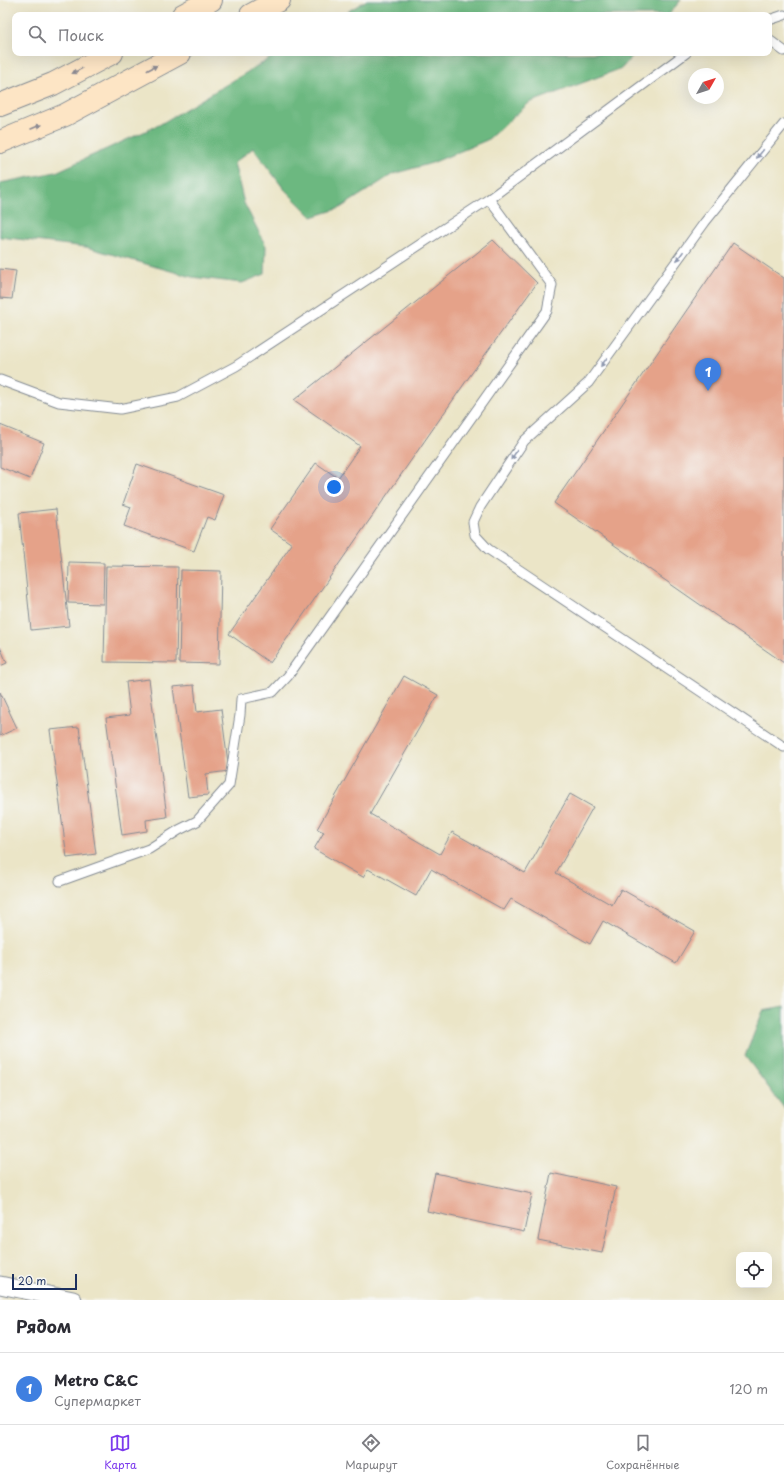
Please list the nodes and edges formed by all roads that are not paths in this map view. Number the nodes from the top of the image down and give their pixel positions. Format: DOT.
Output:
graph roads {
  1 [pos="211,0"];
  2 [pos="279,0"];
  3 [pos="189,12"];
  4 [pos="257,12"];
  5 [pos="784,15"];
  6 [pos="772,19"];
  7 [pos="772,42"];
  8 [pos="784,50"];
  9 [pos="106,56"];
  10 [pos="174,56"];
  11 [pos="682,56"];
  12 [pos="0,106"];
  13 [pos="784,124"];
  14 [pos="0,142"];
  15 [pos="489,199"];
  16 [pos="0,380"];
  17 [pos="784,747"];
  18 [pos="60,881"];
  19 [pos="0,1285"];
  20 [pos="73,1300"];
  1 -- 3 [label="main road"];
  2 -- 4 [label="main road"];
  5 -- 6 [label="lane"];
  7 -- 8 [label="lane"];
  9 -- 12 [label="main road, one-way"];
  14 -- 10 [label="main road, one-way"];
  11 -- 15 [label="lane"];
  13 -- 17 [label="lane, one-way"];
  15 -- 16 [label="lane"];
  15 -- 18 [label="lane"];
  19 -- 20 [label="street"];
}
